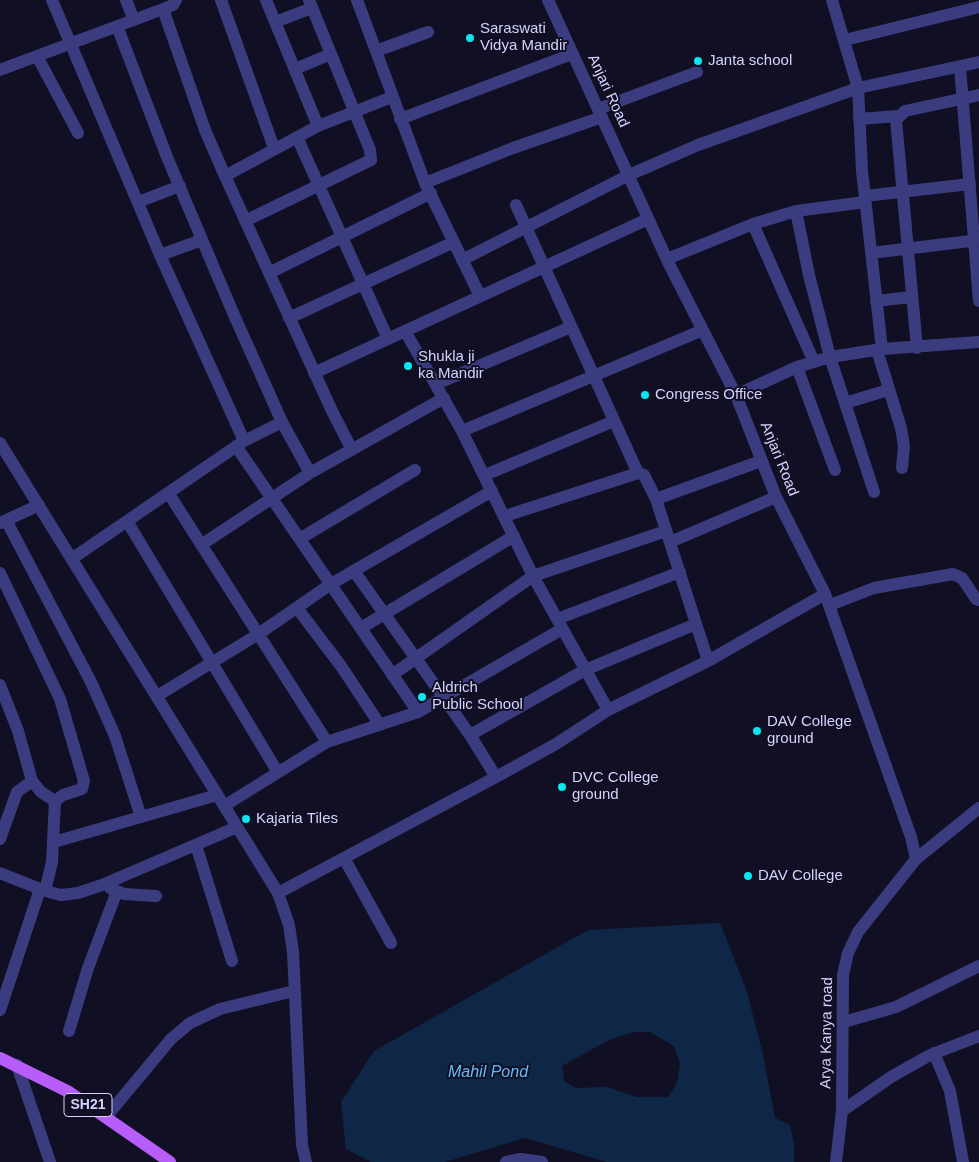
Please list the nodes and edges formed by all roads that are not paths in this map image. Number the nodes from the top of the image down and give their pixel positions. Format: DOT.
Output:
graph roads {
  1 [pos="52,0"];
  2 [pos="126,0"];
  3 [pos="176,0"];
  4 [pos="221,0"];
  5 [pos="266,0"];
  6 [pos="357,0"];
  7 [pos="548,0"];
  8 [pos="832,0"];
  9 [pos="977,0"];
  10 [pos="311,4"];
  11 [pos="979,8"];
  12 [pos="163,9"];
  13 [pos="134,20"];
  14 [pos="275,22"];
  15 [pos="117,26"];
  16 [pos="428,32"];
  17 [pos="845,40"];
  18 [pos="69,44"];
  19 [pos="376,51"];
  20 [pos="331,54"];
  21 [pos="572,54"];
  22 [pos="37,56"];
  23 [pos="979,62"];
  24 [pos="960,67"];
  25 [pos="295,69"];
  26 [pos="0,70"];
  27 [pos="697,72"];
  28 [pos="858,88"];
  29 [pos="979,95"];
  30 [pos="392,97"];
  31 [pos="963,98"];
  32 [pos="354,111"];
  33 [pos="600,113"];
  34 [pos="898,116"];
  35 [pos="400,119"];
  36 [pos="859,119"];
  37 [pos="318,126"];
  38 [pos="78,133"];
  39 [pos="297,137"];
  40 [pos="274,148"];
  41 [pos="629,175"];
  42 [pos="225,176"];
  43 [pos="970,184"];
  44 [pos="180,186"];
  45 [pos="319,186"];
  46 [pos="428,188"];
  47 [pos="901,192"];
  48 [pos="138,202"];
  49 [pos="865,202"];
  50 [pos="516,205"];
  51 [pos="796,211"];
  52 [pos="648,218"];
  53 [pos="245,221"];
  54 [pos="753,224"];
  55 [pos="526,227"];
  56 [pos="343,238"];
  57 [pos="202,240"];
  58 [pos="977,241"];
  59 [pos="454,242"];
  60 [pos="906,250"];
  61 [pos="871,253"];
  62 [pos="160,255"];
  63 [pos="667,259"];
  64 [pos="462,260"];
  65 [pos="544,266"];
  66 [pos="269,272"];
  67 [pos="365,285"];
  68 [pos="480,296"];
  69 [pos="912,297"];
  70 [pos="876,301"];
  71 [pos="979,301"];
  72 [pos="289,318"];
  73 [pos="571,327"];
  74 [pos="703,330"];
  75 [pos="405,331"];
  76 [pos="388,339"];
  77 [pos="979,342"];
  78 [pos="917,348"];
  79 [pos="879,350"];
  80 [pos="830,357"];
  81 [pos="814,362"];
  82 [pos="797,367"];
  83 [pos="314,373"];
  84 [pos="593,377"];
  85 [pos="436,384"];
  86 [pos="888,390"];
  87 [pos="736,395"];
  88 [pos="444,398"];
  89 [pos="845,403"];
  90 [pos="614,421"];
  91 [pos="282,422"];
  92 [pos="462,430"];
  93 [pos="0,443"];
  94 [pos="240,443"];
  95 [pos="352,450"];
  96 [pos="761,461"];
  97 [pos="902,468"];
  98 [pos="414,470"];
  99 [pos="835,470"];
  100 [pos="638,473"];
  101 [pos="310,474"];
  102 [pos="485,475"];
  103 [pos="492,491"];
  104 [pos="874,492"];
  105 [pos="169,494"];
  106 [pos="776,497"];
  107 [pos="273,498"];
  108 [pos="656,500"];
  109 [pos="39,505"];
  110 [pos="504,516"];
  111 [pos="127,521"];
  112 [pos="3,522"];
  113 [pos="514,536"];
  114 [pos="668,536"];
  115 [pos="301,538"];
  116 [pos="201,545"];
  117 [pos="73,558"];
  118 [pos="354,571"];
  119 [pos="680,572"];
  120 [pos="0,573"];
  121 [pos="533,576"];
  122 [pos="331,584"];
  123 [pos="828,599"];
  124 [pos="979,600"];
  125 [pos="297,608"];
  126 [pos="386,613"];
  127 [pos="560,624"];
  128 [pos="696,624"];
  129 [pos="360,628"];
  130 [pos="257,635"];
  131 [pos="416,660"];
  132 [pos="708,661"];
  133 [pos="213,663"];
  134 [pos="585,670"];
  135 [pos="392,674"];
  136 [pos="0,685"];
  137 [pos="157,696"];
  138 [pos="443,699"];
  139 [pos="608,710"];
  140 [pos="418,712"];
  141 [pos="380,725"];
  142 [pos="470,735"];
  143 [pos="327,742"];
  144 [pos="277,771"];
  145 [pos="496,777"];
  146 [pos="32,781"];
  147 [pos="217,795"];
  148 [pos="55,801"];
  149 [pos="224,806"];
  150 [pos="979,808"];
  151 [pos="141,817"];
  152 [pos="237,826"];
  153 [pos="0,839"];
  154 [pos="54,842"];
  155 [pos="196,845"];
  156 [pos="344,858"];
  157 [pos="916,859"];
  158 [pos="0,873"];
  159 [pos="102,885"];
  160 [pos="43,890"];
  161 [pos="116,891"];
  162 [pos="278,893"];
  163 [pos="156,896"];
  164 [pos="391,943"];
  165 [pos="232,961"];
  166 [pos="979,966"];
  167 [pos="294,991"];
  168 [pos="2,996"];
  169 [pos="0,1010"];
  170 [pos="844,1022"];
  171 [pos="69,1031"];
  172 [pos="979,1036"];
  173 [pos="934,1053"];
  174 [pos="0,1058"];
  175 [pos="17,1065"];
  176 [pos="842,1111"];
  177 [pos="106,1117"];
  178 [pos="50,1162"];
  179 [pos="170,1162"];
  180 [pos="306,1162"];
  181 [pos="506,1162"];
  182 [pos="542,1162"];
  183 [pos="836,1162"];
  184 [pos="963,1162"];
  1 -- 18 [label="street"];
  2 -- 13 [label="street"];
  3 -- 12 [label="street"];
  4 -- 40 [label="street"];
  5 -- 14 [label="street"];
  6 -- 19 [label="street"];
  7 -- 21 [label="street, Anjari Road"];
  8 -- 17 [label="street"];
  9 -- 11 [label="street"];
  10 -- 14 [label="street"];
  10 -- 20 [label="street"];
  11 -- 17 [label="street"];
  12 -- 13 [label="street"];
  12 -- 42 [label="street"];
  13 -- 15 [label="street"];
  14 -- 25 [label="street"];
  15 -- 18 [label="street"];
  15 -- 44 [label="street"];
  16 -- 19 [label="street"];
  17 -- 28 [label="street"];
  18 -- 22 [label="street"];
  18 -- 48 [label="street"];
  19 -- 30 [label="street"];
  20 -- 25 [label="street"];
  20 -- 32 [label="street"];
  21 -- 33 [label="street, Anjari Road"];
  21 -- 35 [label="street"];
  22 -- 26 [label="street"];
  22 -- 38 [label="street"];
  23 -- 24 [label="street"];
  24 -- 28 [label="street"];
  24 -- 31 [label="street"];
  25 -- 37 [label="street"];
  27 -- 33 [label="street"];
  28 -- 36 [label="street"];
  28 -- 41 [label="street"];
  29 -- 31 [label="street"];
  30 -- 32 [label="street"];
  30 -- 35 [label="street"];
  31 -- 34 [label="street"];
  31 -- 43 [label="street"];
  32 -- 37 [label="street"];
  32 -- 45 [label="street"];
  33 -- 41 [label="street, Anjari Road"];
  33 -- 46 [label="street"];
  34 -- 36 [label="street"];
  34 -- 47 [label="street"];
  35 -- 46 [label="street"];
  36 -- 49 [label="street"];
  37 -- 39 [label="street"];
  39 -- 40 [label="street"];
  39 -- 45 [label="street"];
  40 -- 42 [label="street"];
  41 -- 52 [label="street, Anjari Road"];
  41 -- 55 [label="street"];
  42 -- 53 [label="street"];
  43 -- 47 [label="street"];
  43 -- 58 [label="street"];
  44 -- 48 [label="street"];
  44 -- 57 [label="street"];
  45 -- 53 [label="street"];
  45 -- 56 [label="street"];
  46 -- 56 [label="street"];
  46 -- 59 [label="street"];
  47 -- 49 [label="street"];
  47 -- 60 [label="street"];
  48 -- 62 [label="street"];
  49 -- 51 [label="street"];
  49 -- 61 [label="street"];
  50 -- 55 [label="street"];
  51 -- 54 [label="street"];
  51 -- 80 [label="street"];
  52 -- 63 [label="street, Anjari Road"];
  52 -- 65 [label="street"];
  53 -- 66 [label="street"];
  54 -- 63 [label="street"];
  54 -- 81 [label="street"];
  55 -- 64 [label="street"];
  55 -- 65 [label="street"];
  56 -- 66 [label="street"];
  56 -- 67 [label="street"];
  57 -- 62 [label="street"];
  57 -- 91 [label="street"];
  58 -- 60 [label="street"];
  58 -- 71 [label="street"];
  59 -- 64 [label="street"];
  59 -- 67 [label="street"];
  60 -- 61 [label="street"];
  60 -- 69 [label="street"];
  61 -- 70 [label="street"];
  62 -- 94 [label="street"];
  63 -- 74 [label="street, Anjari Road"];
  64 -- 68 [label="street"];
  65 -- 68 [label="street"];
  65 -- 73 [label="street"];
  66 -- 72 [label="street"];
  67 -- 72 [label="street"];
  67 -- 76 [label="street"];
  68 -- 75 [label="street"];
  69 -- 70 [label="street"];
  69 -- 78 [label="street"];
  70 -- 79 [label="street"];
  72 -- 83 [label="street"];
  73 -- 84 [label="street"];
  73 -- 85 [label="street"];
  74 -- 84 [label="street"];
  74 -- 87 [label="street, Anjari Road"];
  75 -- 76 [label="street"];
  75 -- 85 [label="street"];
  76 -- 83 [label="street"];
  77 -- 78 [label="street"];
  78 -- 79 [label="street"];
  79 -- 80 [label="street"];
  79 -- 86 [label="street"];
  80 -- 81 [label="street"];
  80 -- 89 [label="street"];
  81 -- 82 [label="street"];
  82 -- 87 [label="street"];
  82 -- 99 [label="street"];
  83 -- 95 [label="street"];
  84 -- 90 [label="street"];
  84 -- 92 [label="street"];
  85 -- 88 [label="street"];
  86 -- 89 [label="street"];
  86 -- 97 [label="street"];
  87 -- 96 [label="street, Anjari Road"];
  88 -- 92 [label="street"];
  88 -- 95 [label="street"];
  89 -- 104 [label="street"];
  90 -- 100 [label="street"];
  90 -- 102 [label="street"];
  91 -- 94 [label="street"];
  91 -- 101 [label="street"];
  92 -- 102 [label="street"];
  93 -- 109 [label="street"];
  94 -- 105 [label="street"];
  94 -- 107 [label="street"];
  95 -- 101 [label="street"];
  96 -- 106 [label="street, Anjari Road"];
  96 -- 108 [label="street"];
  98 -- 115 [label="street"];
  100 -- 108 [label="street"];
  100 -- 110 [label="street"];
  101 -- 107 [label="street"];
  102 -- 103 [label="street"];
  103 -- 110 [label="street"];
  103 -- 118 [label="street"];
  105 -- 111 [label="street"];
  105 -- 116 [label="street"];
  106 -- 114 [label="street"];
  106 -- 123 [label="street, Anjari Road"];
  107 -- 115 [label="street"];
  107 -- 116 [label="street"];
  108 -- 114 [label="street"];
  109 -- 112 [label="street"];
  109 -- 117 [label="street"];
  110 -- 113 [label="street"];
  111 -- 117 [label="street"];
  111 -- 133 [label="street"];
  112 -- 151 [label="street"];
  113 -- 121 [label="street"];
  113 -- 126 [label="street"];
  114 -- 119 [label="street"];
  114 -- 121 [label="street"];
  115 -- 122 [label="street"];
  116 -- 130 [label="street"];
  117 -- 137 [label="street"];
  118 -- 122 [label="street"];
  118 -- 126 [label="street"];
  119 -- 127 [label="street"];
  119 -- 128 [label="street"];
  120 -- 148 [label="street"];
  121 -- 127 [label="street"];
  121 -- 131 [label="street"];
  122 -- 125 [label="street"];
  122 -- 129 [label="street"];
  123 -- 124 [label="street"];
  123 -- 132 [label="street"];
  123 -- 157 [label="street, Anjari Road"];
  125 -- 130 [label="street"];
  125 -- 141 [label="street"];
  126 -- 129 [label="street"];
  126 -- 131 [label="street"];
  127 -- 134 [label="street"];
  127 -- 138 [label="street"];
  128 -- 132 [label="street"];
  128 -- 134 [label="street"];
  129 -- 135 [label="street"];
  130 -- 133 [label="street"];
  130 -- 143 [label="street"];
  131 -- 135 [label="street"];
  131 -- 138 [label="street"];
  132 -- 139 [label="street"];
  133 -- 137 [label="street"];
  133 -- 144 [label="street"];
  134 -- 139 [label="street"];
  134 -- 142 [label="street"];
  135 -- 140 [label="street"];
  136 -- 146 [label="street"];
  137 -- 147 [label="street"];
  138 -- 140 [label="street"];
  138 -- 142 [label="street"];
  139 -- 145 [label="street"];
  140 -- 141 [label="street"];
  141 -- 143 [label="street"];
  142 -- 145 [label="street"];
  143 -- 144 [label="street"];
  144 -- 149 [label="street"];
  145 -- 156 [label="street"];
  146 -- 148 [label="street"];
  146 -- 153 [label="street"];
  147 -- 149 [label="street"];
  147 -- 151 [label="street"];
  148 -- 154 [label="street"];
  149 -- 152 [label="street"];
  150 -- 157 [label="street, Arya Kanya road"];
  151 -- 154 [label="street"];
  152 -- 155 [label="street"];
  152 -- 162 [label="street"];
  154 -- 160 [label="street"];
  155 -- 159 [label="street"];
  155 -- 165 [label="street"];
  156 -- 162 [label="street"];
  156 -- 164 [label="street"];
  157 -- 170 [label="street, Arya Kanya road"];
  158 -- 160 [label="street"];
  159 -- 160 [label="street"];
  159 -- 161 [label="street"];
  160 -- 168 [label="street"];
  161 -- 163 [label="street"];
  161 -- 171 [label="street"];
  162 -- 167 [label="street"];
  166 -- 170 [label="street"];
  167 -- 177 [label="street"];
  167 -- 180 [label="street"];
  168 -- 169 [label="street"];
  170 -- 176 [label="street, Arya Kanya road"];
  172 -- 173 [label="street"];
  173 -- 176 [label="street"];
  173 -- 184 [label="street"];
  174 -- 175 [label="main road, SH21"];
  175 -- 177 [label="main road, SH21"];
  175 -- 178 [label="street"];
  176 -- 183 [label="street, Arya Kanya road"];
  177 -- 179 [label="main road, SH21"];
  181 -- 182 [label="street"];
}
